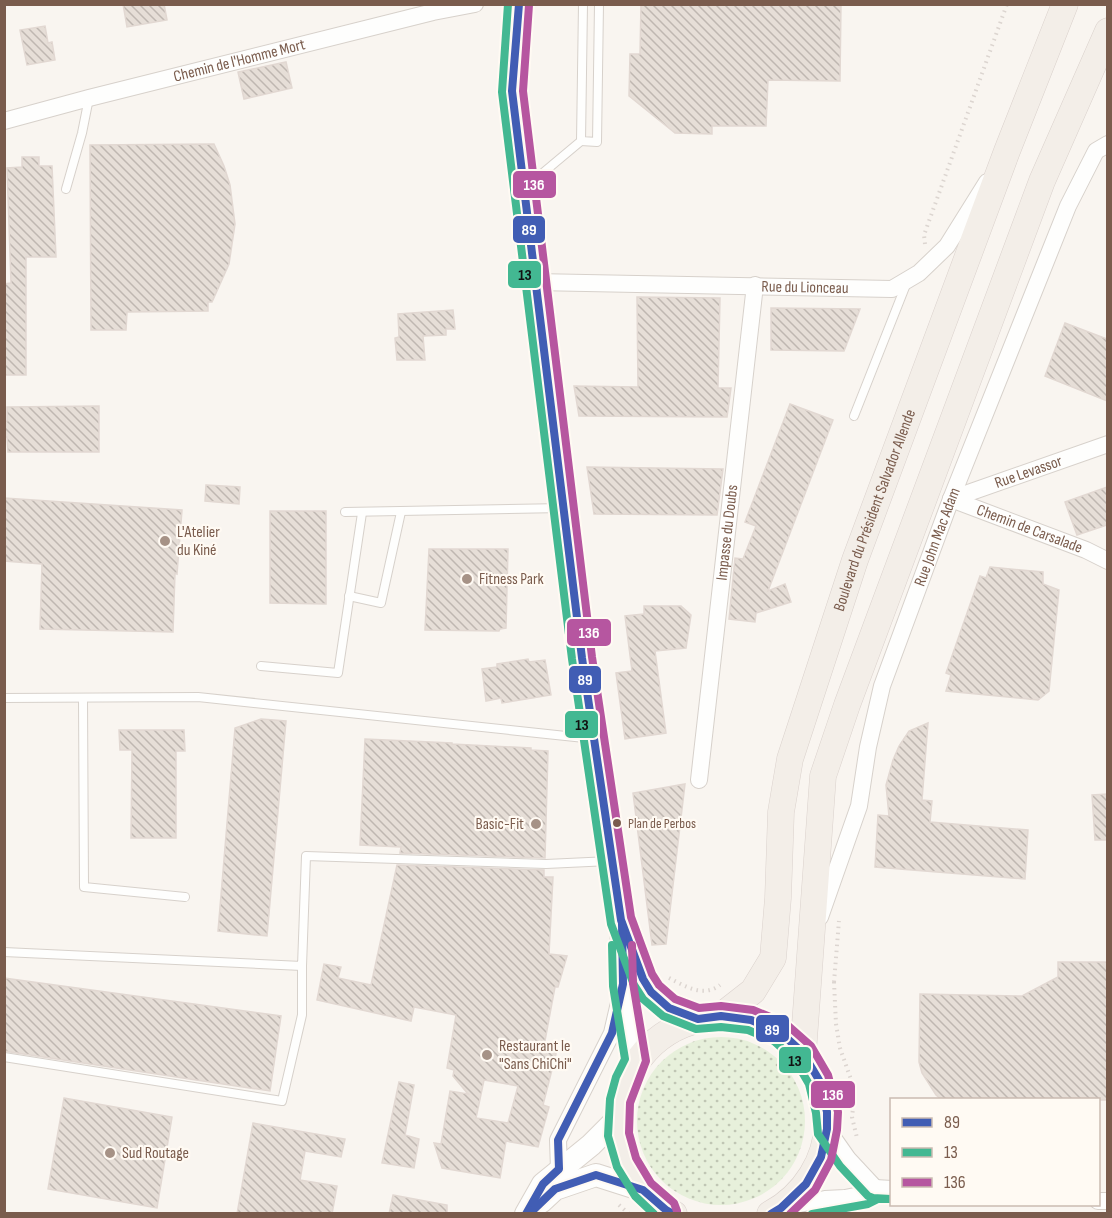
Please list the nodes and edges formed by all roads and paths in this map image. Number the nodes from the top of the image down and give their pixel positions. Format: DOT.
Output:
graph roads {
  1 [pos="475,4"];
  2 [pos="519,4"];
  3 [pos="583,4"];
  4 [pos="599,4"];
  5 [pos="1065,4"];
  6 [pos="1107,31"];
  7 [pos="89,98"];
  8 [pos="4,121"];
  9 [pos="581,141"];
  10 [pos="1107,144"];
  11 [pos="1007,151"];
  12 [pos="66,189"];
  13 [pos="524,189"];
  14 [pos="909,279"];
  15 [pos="535,282"];
  16 [pos="755,285"];
  17 [pos="854,416"];
  18 [pos="1107,444"];
  19 [pos="951,499"];
  20 [pos="563,508"];
  21 [pos="345,512"];
  22 [pos="401,512"];
  23 [pos="362,513"];
  24 [pos="1107,561"];
  25 [pos="349,596"];
  26 [pos="261,666"];
  27 [pos="4,698"];
  28 [pos="83,698"];
  29 [pos="594,739"];
  30 [pos="699,780"];
  31 [pos="612,861"];
  32 [pos="185,897"];
  33 [pos="621,920"];
  34 [pos="810,946"];
  35 [pos="4,952"];
  36 [pos="302,966"];
  37 [pos="827,982"];
  38 [pos="623,984"];
  39 [pos="710,1017"];
  40 [pos="803,1053"];
  41 [pos="4,1057"];
  42 [pos="636,1061"];
  43 [pos="618,1118"];
  44 [pos="827,1129"];
  45 [pos="860,1143"];
  46 [pos="559,1169"];
  47 [pos="883,1189"];
  48 [pos="643,1190"];
  49 [pos="775,1211"];
  50 [pos="669,1212"];
  51 [pos="527,1214"];
  1 -- 7 [label="street, Chemin de l'Homme Mort"];
  2 -- 13 [label="street"];
  3 -- 9 [label="lane"];
  4 -- 9 [label="lane"];
  5 -- 11 [label="main road, Boulevard du Président Salvador Allende"];
  6 -- 34 [label="main road"];
  7 -- 8 [label="street, Chemin de l'Homme Mort"];
  7 -- 12 [label="lane"];
  9 -- 13 [label="lane"];
  10 -- 19 [label="street, Rue John Mac Adam"];
  11 -- 14 [label="street, Rue du Lionceau"];
  11 -- 39 [label="main road, Boulevard du Président Salvador Allende"];
  13 -- 15 [label="street"];
  14 -- 16 [label="street, Rue du Lionceau"];
  14 -- 17 [label="lane"];
  15 -- 16 [label="street, Rue du Lionceau"];
  15 -- 20 [label="street"];
  16 -- 30 [label="street, Impasse du Doubs"];
  18 -- 19 [label="street, Rue Levassor"];
  19 -- 24 [label="street, Chemin de Carsalade"];
  19 -- 34 [label="street, Rue John Mac Adam"];
  20 -- 22 [label="lane"];
  20 -- 29 [label="street"];
  21 -- 23 [label="lane"];
  22 -- 23 [label="lane"];
  22 -- 25 [label="lane"];
  23 -- 25 [label="lane"];
  25 -- 26 [label="lane"];
  27 -- 28 [label="lane"];
  28 -- 29 [label="lane"];
  28 -- 32 [label="lane"];
  29 -- 31 [label="street"];
  31 -- 33 [label="street"];
  31 -- 36 [label="lane"];
  33 -- 38 [label="street"];
  33 -- 39 [label="street"];
  34 -- 40 [label="main road"];
  35 -- 36 [label="lane"];
  36 -- 41 [label="lane"];
  37 -- 45 [label="path"];
  38 -- 42 [label="street"];
  38 -- 46 [label="street"];
  39 -- 40 [label="main road"];
  39 -- 42 [label="main road"];
  40 -- 44 [label="main road"];
  42 -- 43 [label="main road"];
  43 -- 46 [label="street"];
  43 -- 48 [label="main road"];
  44 -- 47 [label="street"];
  44 -- 49 [label="main road"];
  46 -- 51 [label="street"];
  47 -- 49 [label="street"];
  48 -- 50 [label="main road"];
  48 -- 51 [label="street"];
}
